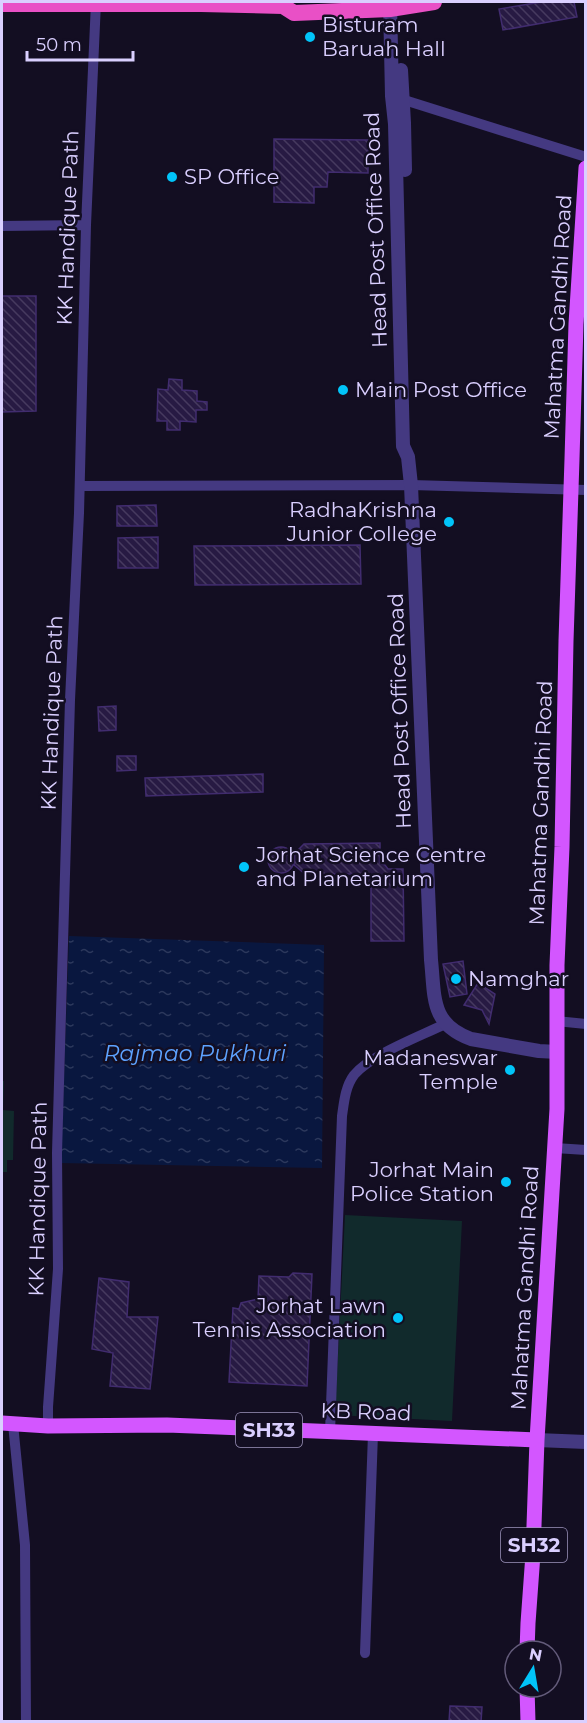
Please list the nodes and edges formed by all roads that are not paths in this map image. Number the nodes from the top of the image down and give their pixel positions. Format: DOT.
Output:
graph roads {
  1 [pos="96,2"];
  2 [pos="434,2"];
  3 [pos="2,4"];
  4 [pos="287,4"];
  5 [pos="394,5"];
  6 [pos="397,98"];
  7 [pos="585,157"];
  8 [pos="585,168"];
  9 [pos="86,225"];
  10 [pos="2,226"];
  11 [pos="411,485"];
  12 [pos="80,486"];
  13 [pos="578,490"];
  14 [pos="556,1021"];
  15 [pos="445,1024"];
  16 [pos="585,1024"];
  17 [pos="557,1052"];
  18 [pos="555,1148"];
  19 [pos="585,1150"];
  20 [pos="7,1424"];
  21 [pos="48,1426"];
  22 [pos="330,1432"];
  23 [pos="373,1434"];
  24 [pos="537,1440"];
  25 [pos="585,1442"];
  26 [pos="527,1639"];
  27 [pos="365,1653"];
  28 [pos="527,1699"];
  29 [pos="26,1722"];
  30 [pos="528,1722"];
  1 -- 3 [label="highway"];
  1 -- 4 [label="highway"];
  1 -- 9 [label="street, KK Handique Path"];
  2 -- 5 [label="highway"];
  4 -- 5 [label="highway"];
  5 -- 6 [label="street, Head Post Office Road"];
  6 -- 7 [label="street"];
  6 -- 11 [label="street, Head Post Office Road"];
  8 -- 13 [label="main road, Mahatma Gandhi Road"];
  9 -- 10 [label="street"];
  9 -- 12 [label="street, KK Handique Path"];
  11 -- 12 [label="street"];
  11 -- 13 [label="street"];
  11 -- 15 [label="street, Head Post Office Road"];
  12 -- 21 [label="street, KK Handique Path"];
  13 -- 14 [label="main road, Mahatma Gandhi Road"];
  14 -- 16 [label="street"];
  14 -- 17 [label="main road, Mahatma Gandhi Road"];
  15 -- 17 [label="street"];
  15 -- 22 [label="street"];
  17 -- 18 [label="main road, Mahatma Gandhi Road"];
  18 -- 19 [label="street"];
  18 -- 24 [label="main road, Mahatma Gandhi Road"];
  20 -- 21 [label="main road, KB Road / SH33"];
  20 -- 29 [label="street"];
  21 -- 22 [label="main road, KB Road / SH33"];
  22 -- 23 [label="main road, KB Road / SH33"];
  23 -- 24 [label="main road, KB Road / SH33"];
  23 -- 27 [label="street"];
  24 -- 25 [label="street, KB Road"];
  24 -- 26 [label="main road, SH32"];
  28 -- 30 [label="main road"];
}
